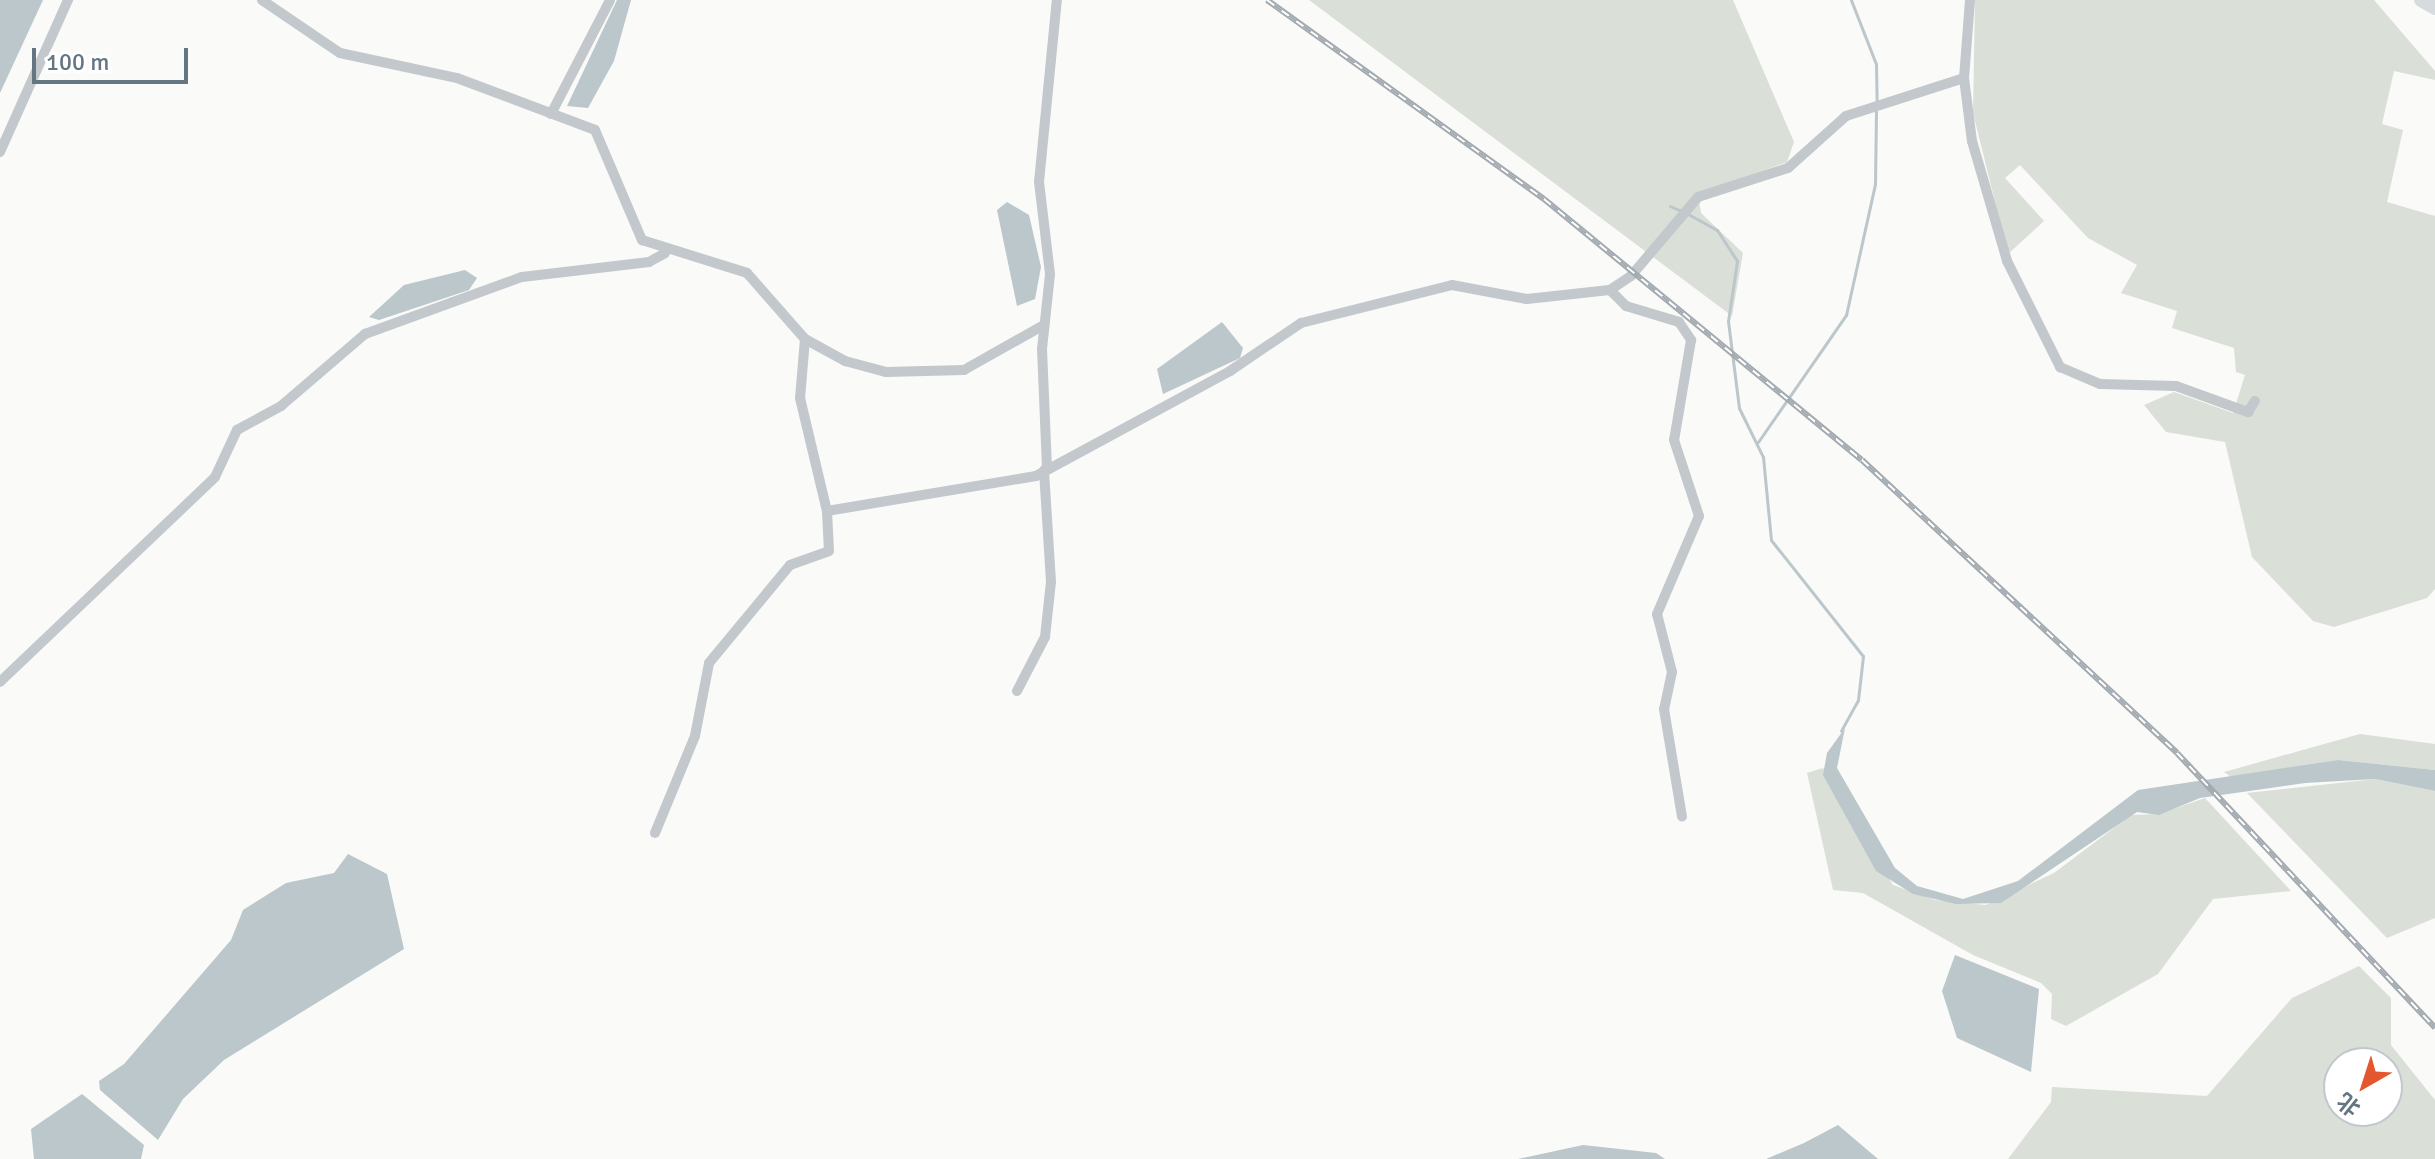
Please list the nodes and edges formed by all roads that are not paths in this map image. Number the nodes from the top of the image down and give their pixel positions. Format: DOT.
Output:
graph roads {
  1 [pos="68,0"];
  2 [pos="262,0"];
  3 [pos="610,0"];
  4 [pos="1057,0"];
  5 [pos="1970,0"];
  6 [pos="2421,0"];
  7 [pos="2435,8"];
  8 [pos="1964,78"];
  9 [pos="551,114"];
  10 [pos="0,152"];
  11 [pos="665,253"];
  12 [pos="1610,290"];
  13 [pos="1044,325"];
  14 [pos="805,339"];
  15 [pos="2255,401"];
  16 [pos="1046,469"];
  17 [pos="827,511"];
  18 [pos="0,682"];
  19 [pos="1017,691"];
  20 [pos="1682,817"];
  21 [pos="655,833"];
  1 -- 10 [label="street"];
  2 -- 9 [label="street"];
  3 -- 9 [label="street"];
  4 -- 13 [label="street"];
  5 -- 8 [label="street"];
  6 -- 7 [label="street"];
  8 -- 12 [label="street"];
  8 -- 15 [label="street"];
  9 -- 11 [label="street"];
  11 -- 14 [label="street"];
  11 -- 18 [label="street"];
  12 -- 16 [label="street"];
  12 -- 20 [label="street"];
  13 -- 14 [label="street"];
  13 -- 16 [label="street"];
  14 -- 17 [label="street"];
  16 -- 17 [label="street"];
  16 -- 19 [label="street"];
  17 -- 21 [label="street"];
}
